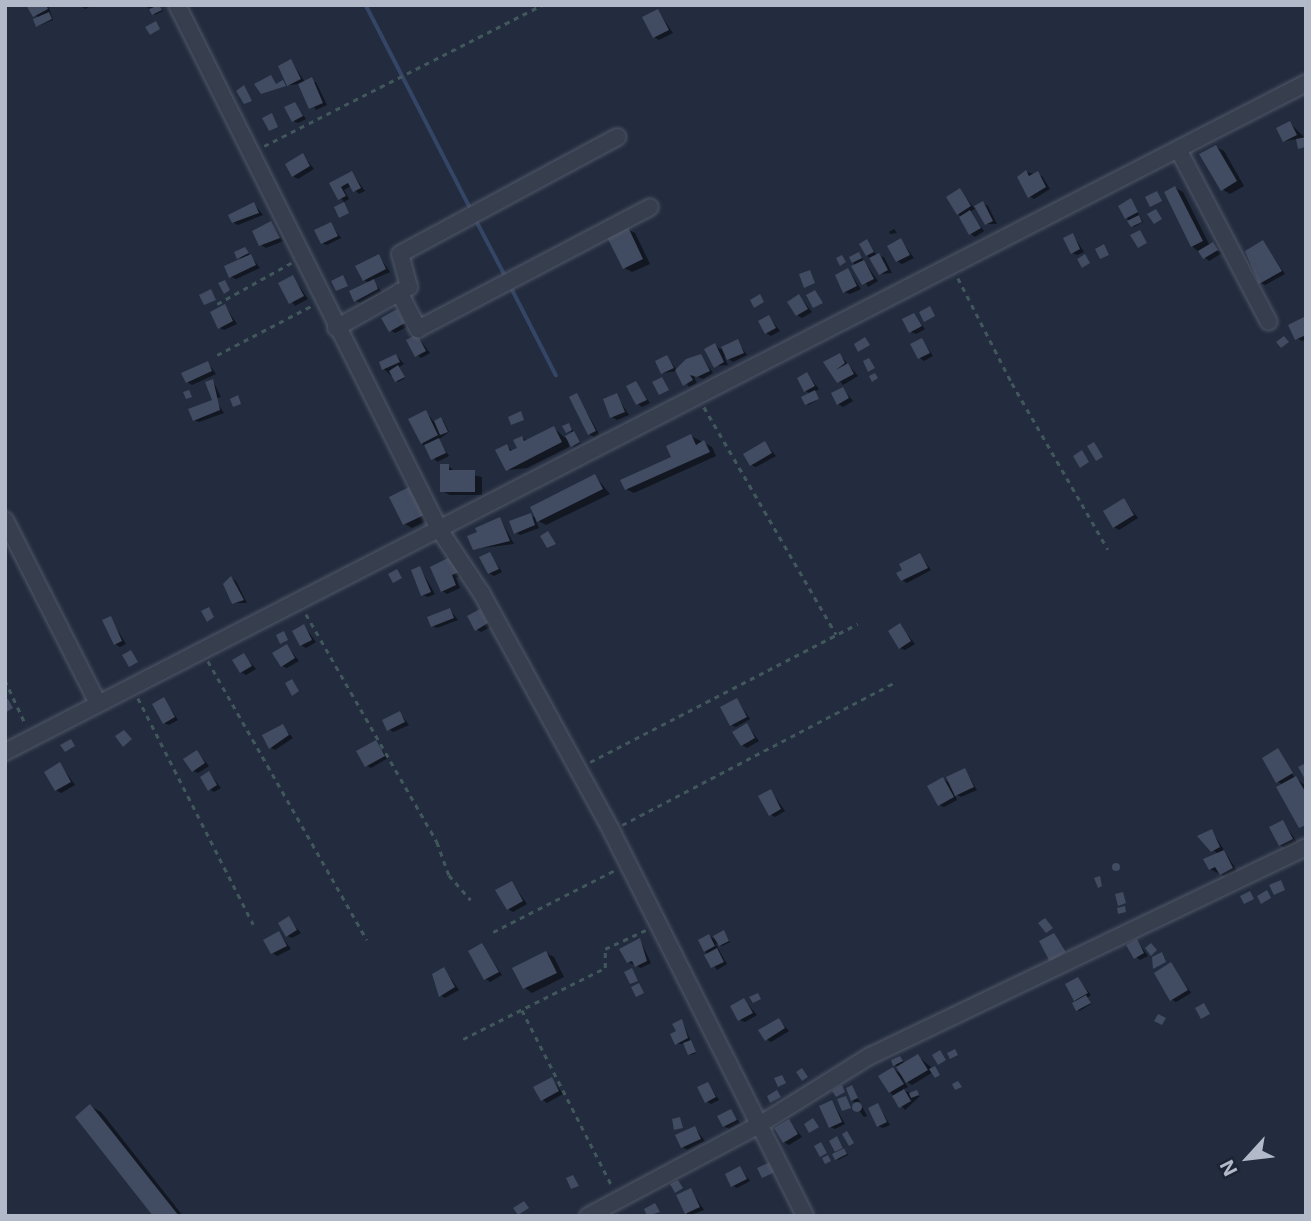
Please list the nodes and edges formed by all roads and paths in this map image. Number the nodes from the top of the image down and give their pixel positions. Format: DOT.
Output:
graph roads {
  1 [pos="177,5"];
  2 [pos="541,5"];
  3 [pos="1306,83"];
  4 [pos="617,137"];
  5 [pos="1178,149"];
  6 [pos="248,154"];
  7 [pos="650,207"];
  8 [pos="300,258"];
  9 [pos="951,266"];
  10 [pos="399,292"];
  11 [pos="322,300"];
  12 [pos="218,304"];
  13 [pos="1269,322"];
  14 [pos="336,328"];
  15 [pos="217,355"];
  16 [pos="698,397"];
  17 [pos="5,520"];
  18 [pos="439,529"];
  19 [pos="1108,549"];
  20 [pos="297,599"];
  21 [pos="857,624"];
  22 [pos="836,634"];
  23 [pos="202,649"];
  24 [pos="5,680"];
  25 [pos="895,682"];
  26 [pos="132,685"];
  27 [pos="98,704"];
  28 [pos="31,738"];
  29 [pos="5,752"];
  30 [pos="578,768"];
  31 [pos="611,830"];
  32 [pos="1306,847"];
  33 [pos="628,864"];
  34 [pos="471,900"];
  35 [pos="660,923"];
  36 [pos="253,924"];
  37 [pos="493,932"];
  38 [pos="366,940"];
  39 [pos="522,1010"];
  40 [pos="463,1040"];
  41 [pos="759,1125"];
  42 [pos="617,1195"];
  43 [pos="588,1216"];
  44 [pos="805,1216"];
  1 -- 6 [label="street"];
  2 -- 6 [label="path"];
  3 -- 5 [label="street"];
  4 -- 10 [label="street"];
  5 -- 9 [label="street"];
  5 -- 13 [label="street"];
  6 -- 8 [label="street"];
  7 -- 10 [label="street"];
  8 -- 11 [label="street"];
  8 -- 12 [label="path"];
  9 -- 16 [label="street"];
  9 -- 19 [label="path"];
  10 -- 14 [label="street"];
  11 -- 14 [label="street"];
  11 -- 15 [label="path"];
  14 -- 18 [label="street"];
  16 -- 18 [label="street"];
  16 -- 22 [label="path"];
  17 -- 27 [label="street"];
  18 -- 20 [label="street"];
  18 -- 30 [label="street"];
  20 -- 23 [label="street"];
  20 -- 34 [label="path"];
  21 -- 22 [label="path"];
  22 -- 30 [label="path"];
  23 -- 26 [label="street"];
  23 -- 38 [label="path"];
  24 -- 28 [label="path"];
  25 -- 31 [label="path"];
  26 -- 27 [label="street"];
  26 -- 36 [label="path"];
  27 -- 28 [label="street"];
  28 -- 29 [label="street"];
  30 -- 31 [label="street"];
  31 -- 33 [label="street"];
  32 -- 41 [label="street"];
  33 -- 35 [label="street"];
  33 -- 37 [label="path"];
  35 -- 39 [label="path"];
  35 -- 41 [label="street"];
  39 -- 40 [label="path"];
  39 -- 42 [label="path"];
  41 -- 43 [label="street"];
  41 -- 44 [label="street"];
}
